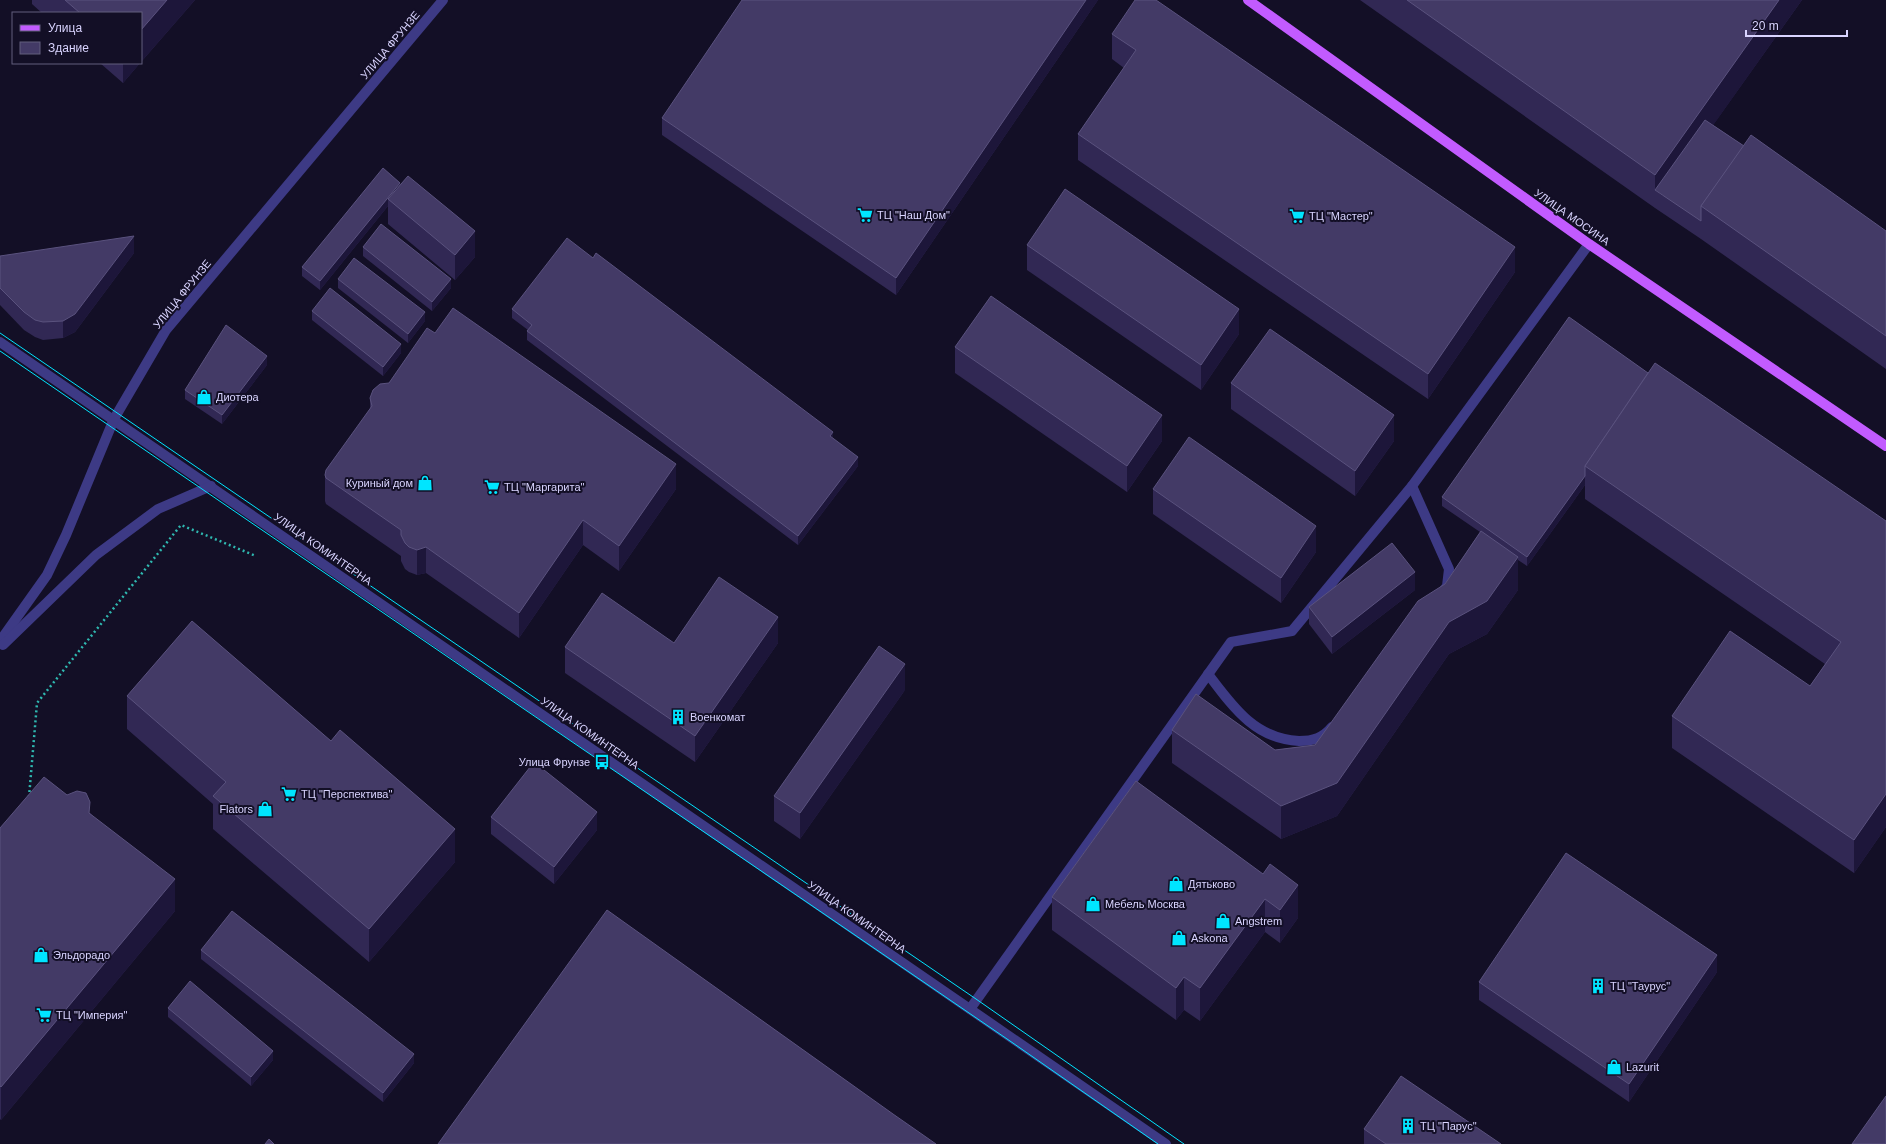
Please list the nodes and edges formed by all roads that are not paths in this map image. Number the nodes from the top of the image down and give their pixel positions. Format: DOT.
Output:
graph roads {
  1 [pos="443,0"];
  2 [pos="1248,0"];
  3 [pos="1589,244"];
  4 [pos="0,342"];
  5 [pos="114,419"];
  6 [pos="1886,446"];
  7 [pos="211,486"];
  8 [pos="1412,486"];
  9 [pos="1437,598"];
  10 [pos="0,641"];
  11 [pos="0,648"];
  12 [pos="1208,674"];
  13 [pos="1336,722"];
  14 [pos="970,1009"];
  15 [pos="1166,1144"];
  1 -- 5 [label="street, УЛИЦА ФРУНЗЕ"];
  2 -- 3 [label="main road, УЛИЦА МОСИНА"];
  3 -- 6 [label="main road, УЛИЦА МОСИНА"];
  3 -- 8 [label="street"];
  4 -- 5 [label="street, УЛИЦА КОМИНТЕРНА"];
  5 -- 7 [label="street, УЛИЦА КОМИНТЕРНА"];
  5 -- 10 [label="street, УЛИЦА ФРУНЗЕ"];
  7 -- 11 [label="street"];
  7 -- 14 [label="street, УЛИЦА КОМИНТЕРНА"];
  8 -- 9 [label="street"];
  8 -- 12 [label="street"];
  12 -- 13 [label="street"];
  12 -- 14 [label="street"];
  14 -- 15 [label="street, УЛИЦА КОМИНТЕРНА"];
}
